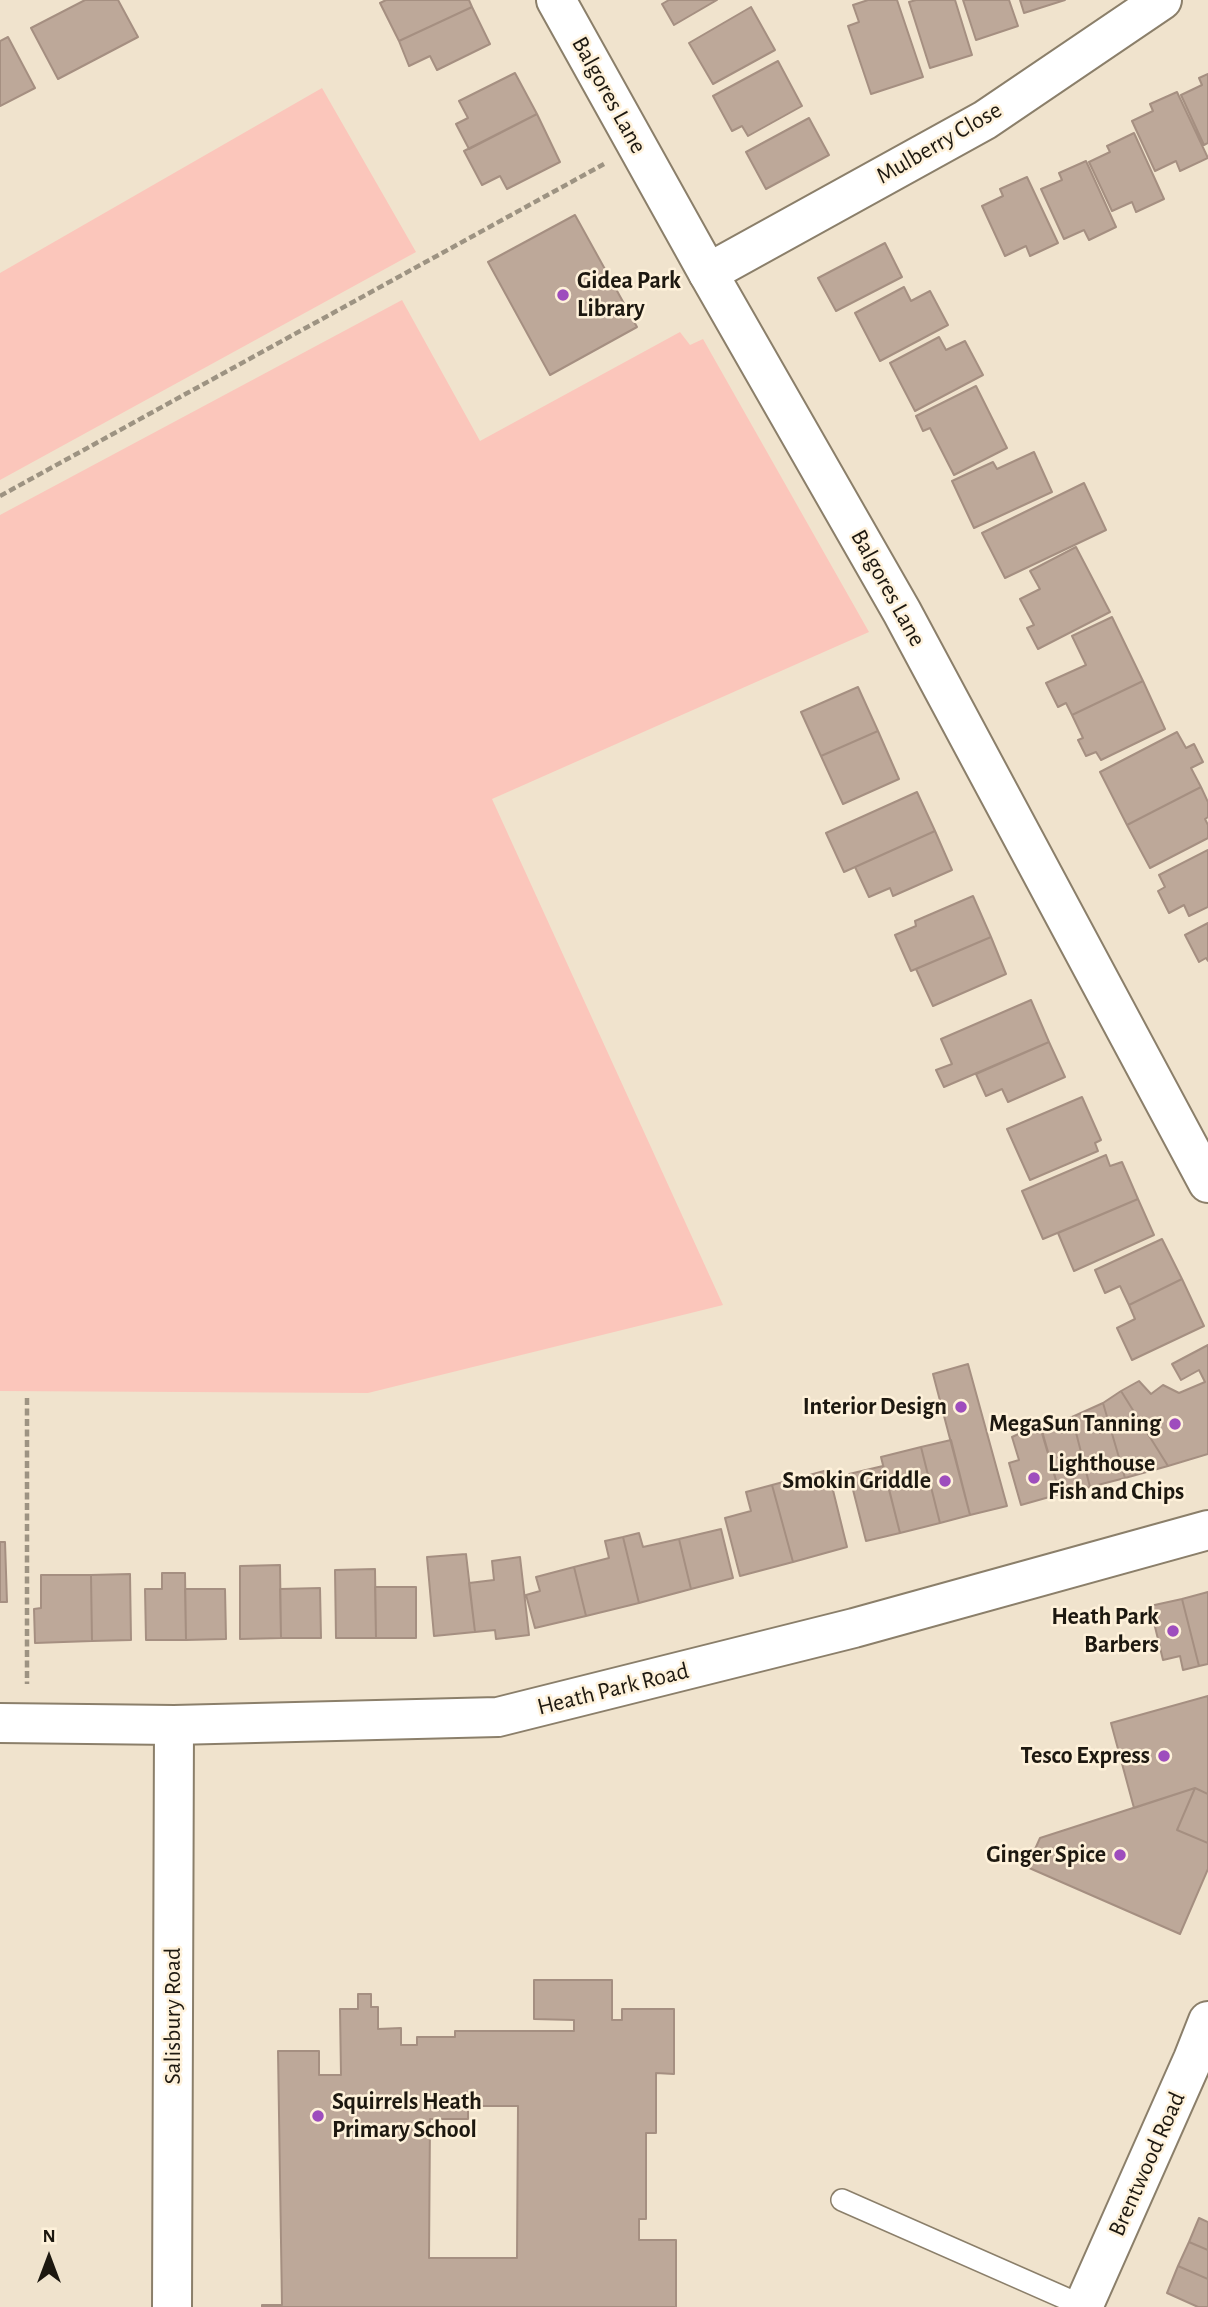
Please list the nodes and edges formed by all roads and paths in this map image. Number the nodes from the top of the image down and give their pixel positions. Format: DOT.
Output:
graph roads {
  1 [pos="556,0"];
  2 [pos="1162,0"];
  3 [pos="638,146"];
  4 [pos="708,273"];
  5 [pos="0,496"];
  6 [pos="1208,1183"];
  7 [pos="27,1398"];
  8 [pos="1208,1530"];
  9 [pos="14,1723"];
  10 [pos="174,1725"];
  11 [pos="1208,2021"];
  12 [pos="1201,2062"];
  13 [pos="842,2200"];
  14 [pos="172,2307"];
  15 [pos="1083,2307"];
  1 -- 3 [label="street, Balgores Lane"];
  2 -- 4 [label="street, Mulberry Close"];
  3 -- 4 [label="street, Balgores Lane"];
  3 -- 5 [label="path"];
  4 -- 6 [label="street, Balgores Lane"];
  7 -- 9 [label="path"];
  8 -- 10 [label="street, Heath Park Road"];
  9 -- 10 [label="street, Heath Park Road"];
  10 -- 14 [label="street, Salisbury Road"];
  11 -- 12 [label="street, Brentwood Road"];
  12 -- 15 [label="street, Brentwood Road"];
  13 -- 15 [label="lane"];
}
